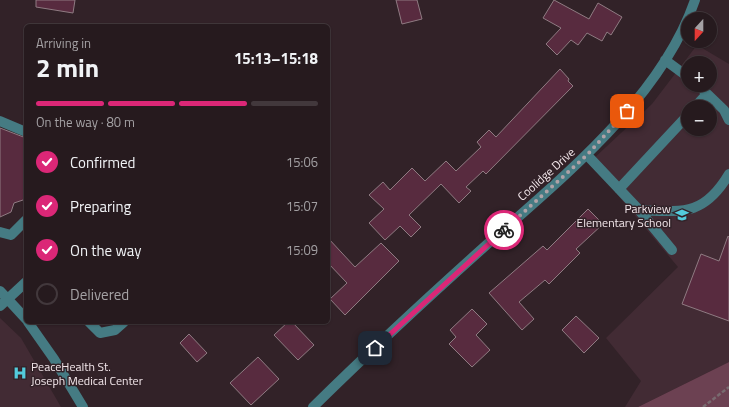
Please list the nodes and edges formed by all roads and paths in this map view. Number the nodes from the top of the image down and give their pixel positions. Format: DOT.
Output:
graph roads {
  1 [pos="695,0"];
  2 [pos="665,60"];
  3 [pos="681,72"];
  4 [pos="707,94"];
  5 [pos="701,100"];
  6 [pos="729,120"];
  7 [pos="0,121"];
  8 [pos="681,123"];
  9 [pos="24,131"];
  10 [pos="587,155"];
  11 [pos="729,174"];
  12 [pos="619,189"];
  13 [pos="639,210"];
  14 [pos="24,222"];
  15 [pos="0,232"];
  16 [pos="672,250"];
  17 [pos="24,283"];
  18 [pos="2,298"];
  19 [pos="24,317"];
  20 [pos="29,324"];
  21 [pos="91,324"];
  22 [pos="122,324"];
  23 [pos="729,387"];
  24 [pos="83,407"];
  25 [pos="313,407"];
  26 [pos="703,407"];
  1 -- 2 [label="street, Coolidge Drive"];
  2 -- 3 [label="street"];
  2 -- 10 [label="street, Coolidge Drive"];
  4 -- 5 [label="street"];
  4 -- 6 [label="street"];
  7 -- 9 [label="street"];
  8 -- 12 [label="street"];
  10 -- 12 [label="street"];
  10 -- 25 [label="street, Coolidge Drive"];
  11 -- 13 [label="street"];
  12 -- 13 [label="street"];
  13 -- 16 [label="street"];
  14 -- 15 [label="street"];
  17 -- 18 [label="street"];
  18 -- 19 [label="street"];
  20 -- 24 [label="street"];
  21 -- 22 [label="street"];
  23 -- 26 [label="path"];
}
